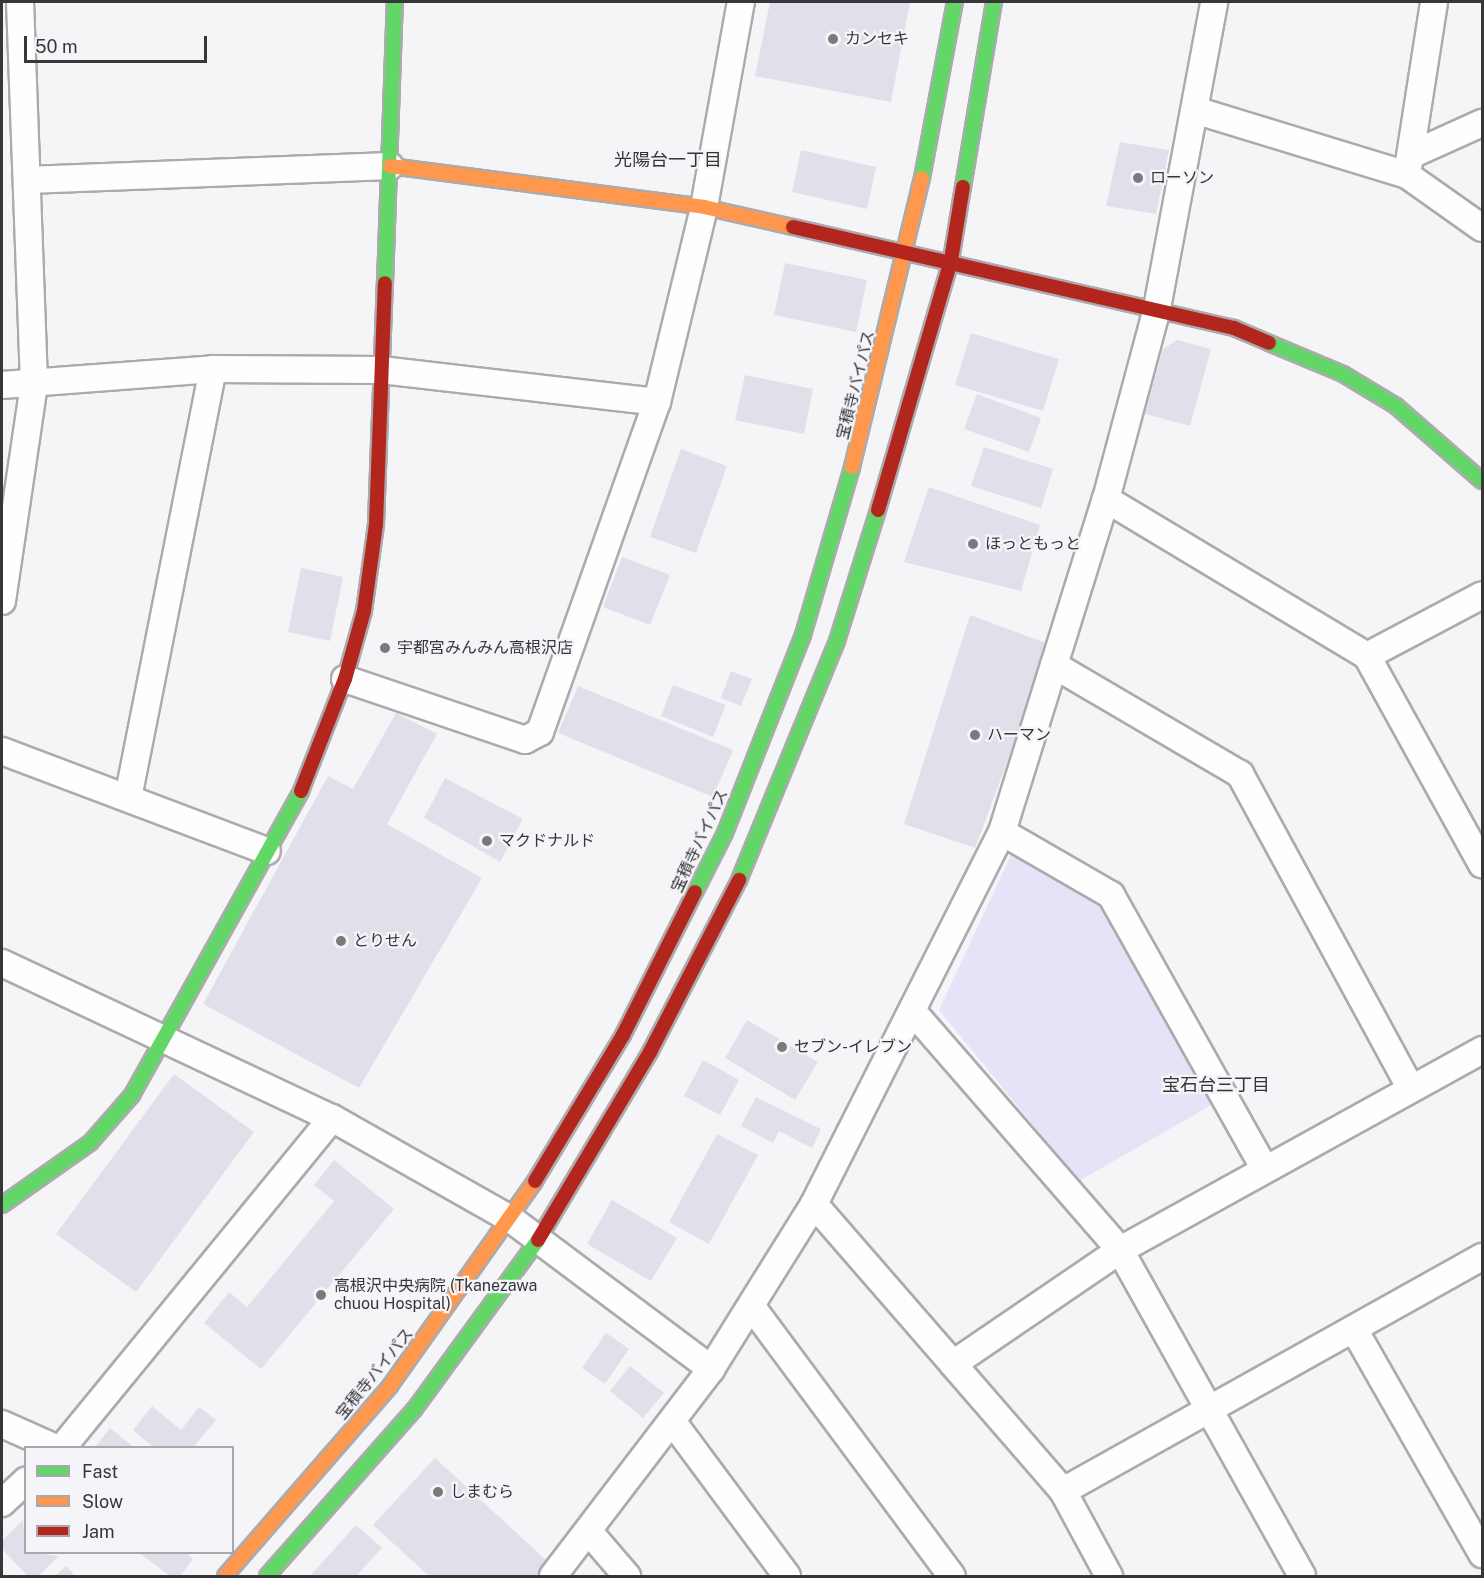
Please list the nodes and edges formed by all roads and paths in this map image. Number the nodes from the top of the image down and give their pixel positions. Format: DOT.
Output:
graph roads {
  1 [pos="20,2"];
  2 [pos="395,2"];
  3 [pos="741,2"];
  4 [pos="956,2"];
  5 [pos="994,2"];
  6 [pos="1214,2"];
  7 [pos="1434,2"];
  8 [pos="1198,111"];
  9 [pos="1482,123"];
  10 [pos="1409,165"];
  11 [pos="390,166"];
  12 [pos="27,180"];
  13 [pos="704,207"];
  14 [pos="1482,228"];
  15 [pos="908,252"];
  16 [pos="951,260"];
  17 [pos="1157,308"];
  18 [pos="213,369"];
  19 [pos="381,370"];
  20 [pos="34,383"];
  21 [pos="2,384"];
  22 [pos="657,402"];
  23 [pos="1482,481"];
  24 [pos="1106,499"];
  25 [pos="1482,595"];
  26 [pos="2,601"];
  27 [pos="1367,656"];
  28 [pos="1054,665"];
  29 [pos="345,679"];
  30 [pos="2,751"];
  31 [pos="128,798"];
  32 [pos="1002,832"];
  33 [pos="267,851"];
  34 [pos="1482,864"];
  35 [pos="2,963"];
  36 [pos="915,1014"];
  37 [pos="162,1043"];
  38 [pos="1482,1050"];
  39 [pos="1412,1089"];
  40 [pos="332,1118"];
  41 [pos="1265,1169"];
  42 [pos="814,1204"];
  43 [pos="2,1205"];
  44 [pos="512,1220"];
  45 [pos="538,1240"];
  46 [pos="1120,1250"];
  47 [pos="1482,1257"];
  48 [pos="752,1307"];
  49 [pos="1355,1331"];
  50 [pos="953,1364"];
  51 [pos="711,1369"];
  52 [pos="1211,1413"];
  53 [pos="672,1421"];
  54 [pos="2,1424"];
  55 [pos="52,1446"];
  56 [pos="64,1446"];
  57 [pos="24,1483"];
  58 [pos="1064,1491"];
  59 [pos="2,1503"];
  60 [pos="590,1533"];
  61 [pos="1482,1554"];
  62 [pos="225,1576"];
  63 [pos="267,1576"];
  64 [pos="553,1576"];
  65 [pos="627,1576"];
  66 [pos="788,1576"];
  67 [pos="952,1576"];
  68 [pos="1109,1576"];
  69 [pos="1302,1576"];
  1 -- 12 [label="street"];
  2 -- 11 [label="main road"];
  3 -- 13 [label="street"];
  4 -- 15 [label="main road, 宝積寺バイパス"];
  5 -- 16 [label="main road"];
  6 -- 8 [label="street"];
  7 -- 10 [label="street"];
  8 -- 10 [label="street"];
  8 -- 17 [label="street"];
  9 -- 10 [label="street"];
  10 -- 14 [label="street"];
  11 -- 12 [label="street"];
  11 -- 13 [label="main road"];
  11 -- 19 [label="main road"];
  12 -- 20 [label="street"];
  13 -- 15 [label="main road"];
  13 -- 22 [label="street"];
  15 -- 16 [label="main road"];
  15 -- 44 [label="main road, 宝積寺バイパス"];
  16 -- 17 [label="main road"];
  16 -- 45 [label="main road"];
  17 -- 23 [label="main road"];
  17 -- 24 [label="street"];
  18 -- 19 [label="street"];
  18 -- 20 [label="street"];
  18 -- 31 [label="street"];
  19 -- 22 [label="street"];
  19 -- 29 [label="main road"];
  20 -- 21 [label="street"];
  20 -- 26 [label="street"];
  22 -- 29 [label="street"];
  24 -- 27 [label="street"];
  24 -- 28 [label="street"];
  25 -- 27 [label="street"];
  27 -- 34 [label="street"];
  28 -- 32 [label="street"];
  28 -- 39 [label="street"];
  29 -- 33 [label="main road"];
  30 -- 31 [label="street"];
  31 -- 33 [label="street"];
  32 -- 36 [label="street"];
  32 -- 41 [label="street"];
  33 -- 37 [label="main road"];
  35 -- 37 [label="street"];
  36 -- 42 [label="street"];
  36 -- 46 [label="street"];
  37 -- 40 [label="street"];
  37 -- 43 [label="main road"];
  38 -- 39 [label="street"];
  39 -- 41 [label="street"];
  40 -- 44 [label="street"];
  40 -- 56 [label="street"];
  41 -- 46 [label="street"];
  42 -- 48 [label="street"];
  42 -- 50 [label="street"];
  44 -- 45 [label="street"];
  44 -- 62 [label="main road, 宝積寺バイパス"];
  45 -- 51 [label="street"];
  45 -- 63 [label="main road"];
  46 -- 50 [label="street"];
  46 -- 52 [label="street"];
  47 -- 49 [label="street"];
  48 -- 51 [label="street"];
  48 -- 67 [label="street"];
  49 -- 52 [label="street"];
  49 -- 61 [label="street"];
  50 -- 58 [label="street"];
  51 -- 53 [label="street"];
  52 -- 58 [label="street"];
  52 -- 69 [label="street"];
  53 -- 60 [label="street"];
  53 -- 66 [label="street"];
  54 -- 55 [label="street"];
  57 -- 59 [label="street"];
  58 -- 68 [label="street"];
  60 -- 64 [label="street"];
  60 -- 65 [label="street"];
}
